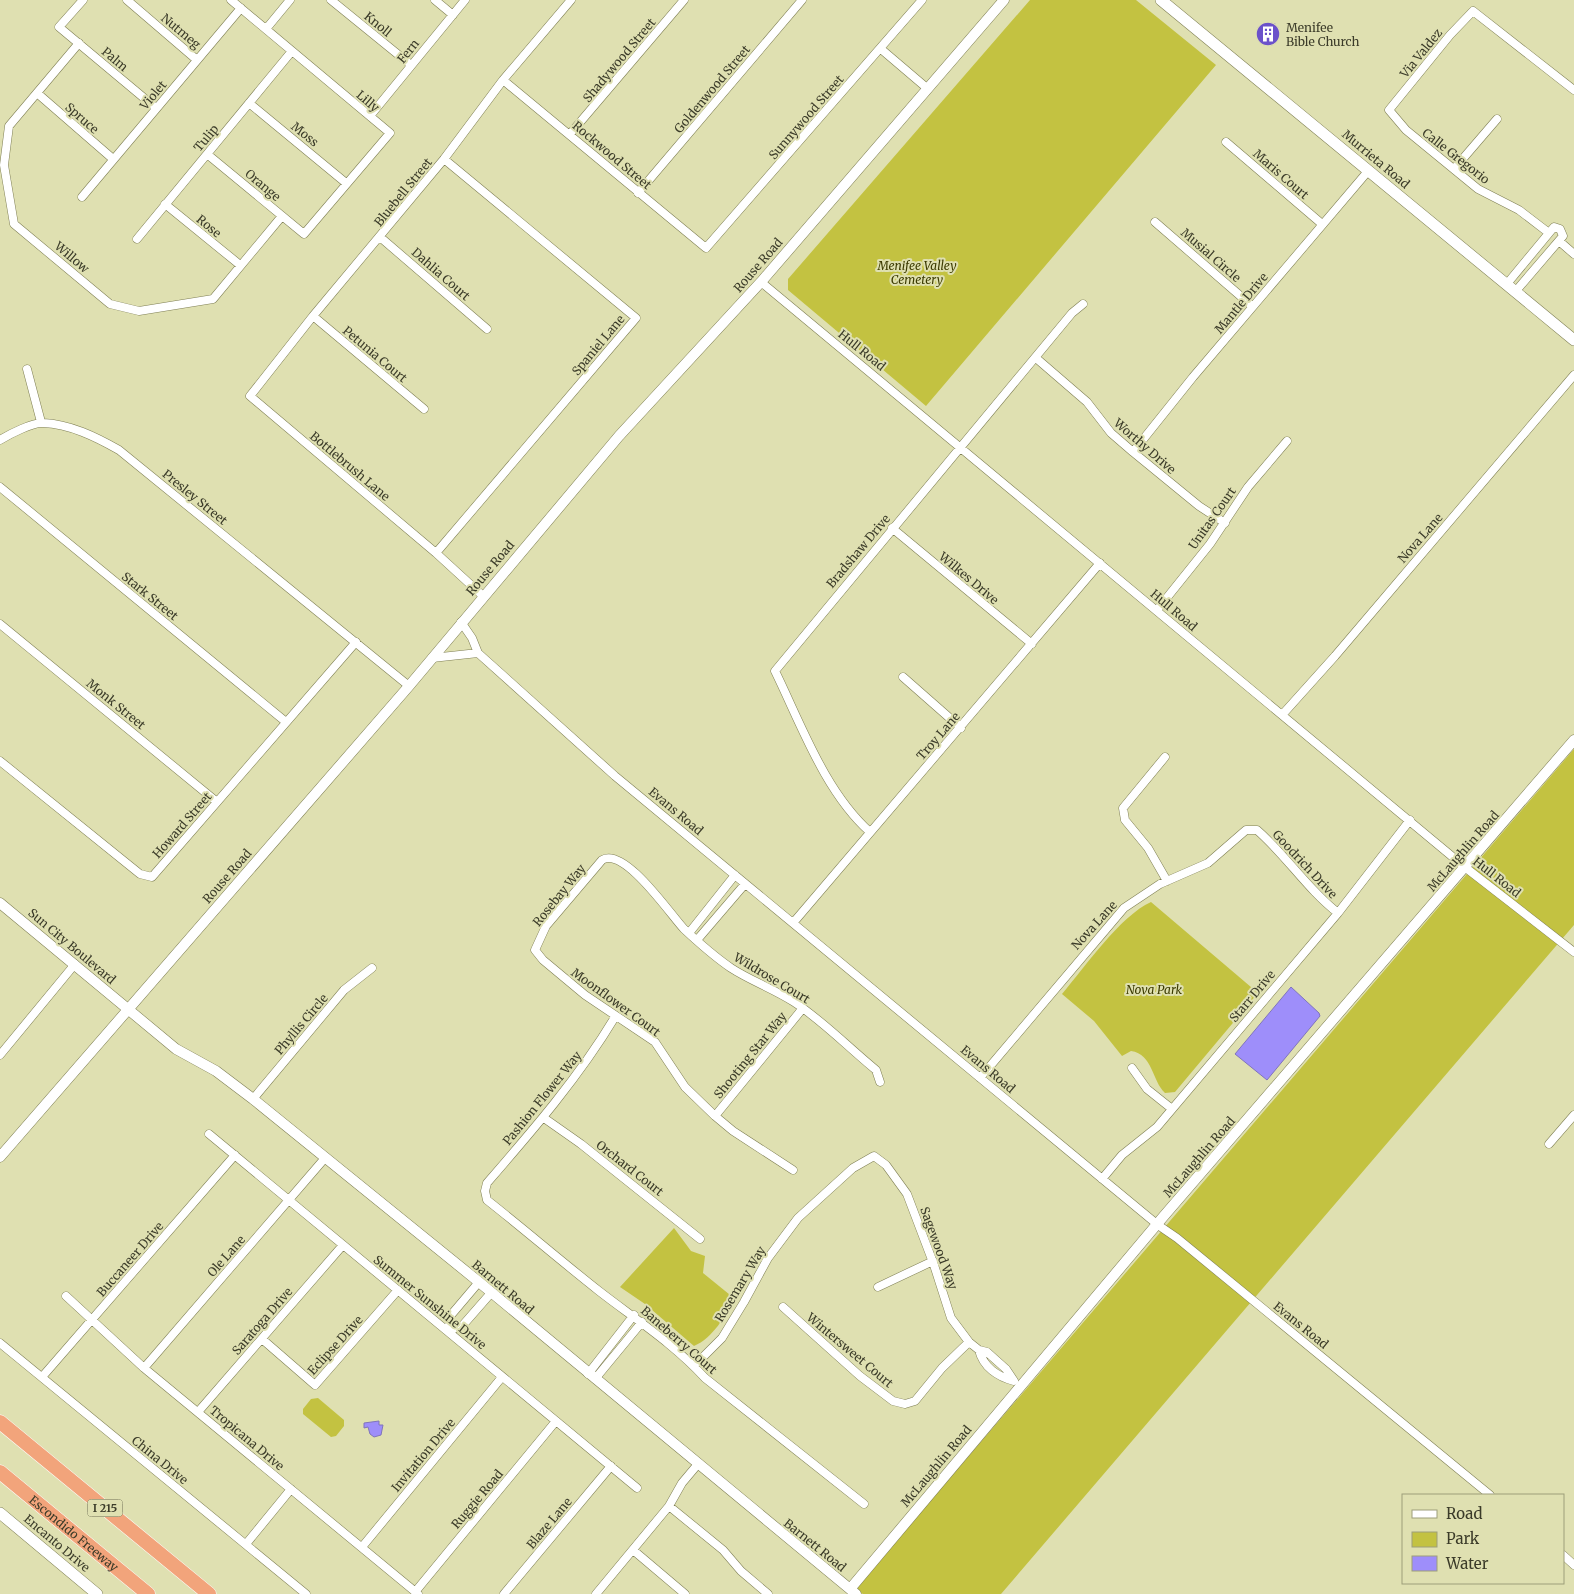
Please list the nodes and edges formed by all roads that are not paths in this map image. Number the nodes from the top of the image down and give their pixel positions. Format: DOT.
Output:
graph roads {
  1 [pos="83,0"];
  2 [pos="127,0"];
  3 [pos="232,0"];
  4 [pos="290,0"];
  5 [pos="331,0"];
  6 [pos="435,0"];
  7 [pos="465,0"];
  8 [pos="571,0"];
  9 [pos="684,0"];
  10 [pos="802,0"];
  11 [pos="922,0"];
  12 [pos="1004,0"];
  13 [pos="1161,0"];
  14 [pos="241,8"];
  15 [pos="453,15"];
  16 [pos="266,29"];
  17 [pos="79,43"];
  18 [pos="881,49"];
  19 [pos="292,51"];
  20 [pos="197,60"];
  21 [pos="411,65"];
  22 [pos="503,80"];
  23 [pos="928,88"];
  24 [pos="1574,90"];
  25 [pos="37,94"];
  26 [pos="249,103"];
  27 [pos="156,108"];
  28 [pos="1389,110"];
  29 [pos="370,116"];
  30 [pos="1496,119"];
  31 [pos="570,134"];
  32 [pos="1226,142"];
  33 [pos="207,154"];
  34 [pos="113,159"];
  35 [pos="444,159"];
  36 [pos="1454,169"];
  37 [pos="1369,170"];
  38 [pos="3,179"];
  39 [pos="346,183"];
  40 [pos="638,193"];
  41 [pos="82,197"];
  42 [pos="165,204"];
  43 [pos="282,216"];
  44 [pos="1154,222"];
  45 [pos="1322,224"];
  46 [pos="1549,233"];
  47 [pos="304,234"];
  48 [pos="380,237"];
  49 [pos="137,239"];
  50 [pos="1559,241"];
  51 [pos="706,248"];
  52 [pos="1574,254"];
  53 [pos="240,265"];
  54 [pos="761,282"];
  55 [pos="1511,288"];
  56 [pos="1083,304"];
  57 [pos="1252,306"];
  58 [pos="313,316"];
  59 [pos="487,329"];
  60 [pos="1574,340"];
  61 [pos="1036,358"];
  62 [pos="27,370"];
  63 [pos="1574,375"];
  64 [pos="250,396"];
  65 [pos="424,409"];
  66 [pos="41,422"];
  67 [pos="0,440"];
  68 [pos="1287,441"];
  69 [pos="961,446"];
  70 [pos="1132,452"];
  71 [pos="0,487"];
  72 [pos="1225,523"];
  73 [pos="892,528"];
  74 [pos="436,553"];
  75 [pos="1100,563"];
  76 [pos="483,596"];
  77 [pos="1157,610"];
  78 [pos="461,622"];
  79 [pos="0,624"];
  80 [pos="356,642"];
  81 [pos="1032,644"];
  82 [pos="478,653"];
  83 [pos="432,658"];
  84 [pos="903,677"];
  85 [pos="409,686"];
  86 [pos="1282,715"];
  87 [pos="286,722"];
  88 [pos="960,728"];
  89 [pos="1574,740"];
  90 [pos="1164,757"];
  91 [pos="0,761"];
  92 [pos="217,802"];
  93 [pos="1410,820"];
  94 [pos="1256,830"];
  95 [pos="870,832"];
  96 [pos="607,857"];
  97 [pos="1466,868"];
  98 [pos="735,875"];
  99 [pos="1167,881"];
  100 [pos="745,884"];
  101 [pos="0,903"];
  102 [pos="1338,913"];
  103 [pos="793,923"];
  104 [pos="689,933"];
  105 [pos="698,940"];
  106 [pos="535,950"];
  107 [pos="1574,952"];
  108 [pos="75,964"];
  109 [pos="372,968"];
  110 [pos="803,1008"];
  111 [pos="128,1009"];
  112 [pos="615,1017"];
  113 [pos="0,1041"];
  114 [pos="7,1047"];
  115 [pos="0,1055"];
  116 [pos="1132,1068"];
  117 [pos="980,1078"];
  118 [pos="880,1082"];
  119 [pos="253,1099"];
  120 [pos="1172,1108"];
  121 [pos="1574,1115"];
  122 [pos="715,1116"];
  123 [pos="544,1118"];
  124 [pos="208,1134"];
  125 [pos="1549,1144"];
  126 [pos="0,1156"];
  127 [pos="235,1156"];
  128 [pos="874,1156"];
  129 [pos="325,1158"];
  130 [pos="793,1170"];
  131 [pos="1102,1179"];
  132 [pos="485,1191"];
  133 [pos="289,1200"];
  134 [pos="1158,1225"];
  135 [pos="700,1239"];
  136 [pos="343,1245"];
  137 [pos="933,1261"];
  138 [pos="478,1282"];
  139 [pos="878,1286"];
  140 [pos="398,1290"];
  141 [pos="491,1293"];
  142 [pos="66,1296"];
  143 [pos="783,1307"];
  144 [pos="634,1316"];
  145 [pos="92,1319"];
  146 [pos="642,1322"];
  147 [pos="448,1331"];
  148 [pos="262,1339"];
  149 [pos="0,1342"];
  150 [pos="969,1342"];
  151 [pos="694,1366"];
  152 [pos="144,1368"];
  153 [pos="591,1376"];
  154 [pos="42,1377"];
  155 [pos="502,1377"];
  156 [pos="1017,1384"];
  157 [pos="198,1412"];
  158 [pos="556,1421"];
  159 [pos="0,1422"];
  160 [pos="698,1464"];
  161 [pos="611,1466"];
  162 [pos="0,1472"];
  163 [pos="637,1488"];
  164 [pos="291,1489"];
  165 [pos="1489,1494"];
  166 [pos="864,1504"];
  167 [pos="669,1506"];
  168 [pos="0,1513"];
  169 [pos="246,1544"];
  170 [pos="362,1547"];
  171 [pos="632,1550"];
  172 [pos="1564,1556"];
  173 [pos="1574,1565"];
  174 [pos="850,1592"];
  175 [pos="417,1593"];
  176 [pos="97,1594"];
  177 [pos="148,1594"];
  178 [pos="209,1594"];
  179 [pos="306,1594"];
  180 [pos="504,1594"];
  181 [pos="596,1594"];
  182 [pos="685,1594"];
  183 [pos="768,1594"];
  1 -- 17 [label="street, Palm"];
  2 -- 20 [label="street, Nutmeg"];
  3 -- 14 [label="street, Lilly"];
  4 -- 16 [label="street"];
  5 -- 21 [label="street, Knoll"];
  6 -- 15 [label="street"];
  7 -- 15 [label="street, Fern"];
  8 -- 22 [label="street, Bluebell Street"];
  9 -- 31 [label="street, Shadywood Street"];
  10 -- 40 [label="street, Goldenwood Street"];
  11 -- 18 [label="street, Sunnywood Street"];
  12 -- 23 [label="street, Rouse Road"];
  13 -- 37 [label="main road, Murrieta Road"];
  14 -- 16 [label="street, Lilly"];
  14 -- 20 [label="street, Violet"];
  15 -- 21 [label="street, Fern"];
  16 -- 19 [label="street, Lilly"];
  17 -- 25 [label="street, Willow"];
  17 -- 27 [label="street, Palm"];
  18 -- 23 [label="street"];
  18 -- 51 [label="street, Sunnywood Street"];
  19 -- 26 [label="street, Tulip"];
  19 -- 29 [label="street, Lilly"];
  20 -- 27 [label="street, Violet"];
  21 -- 29 [label="street, Fern"];
  22 -- 31 [label="street, Rockwood Street"];
  22 -- 35 [label="street, Bluebell Street"];
  23 -- 54 [label="street, Rouse Road"];
  24 -- 28 [label="street, Via Valdez"];
  25 -- 34 [label="street, Spruce"];
  25 -- 38 [label="street, Willow"];
  26 -- 33 [label="street, Tulip"];
  26 -- 39 [label="street, Moss"];
  27 -- 34 [label="street, Violet"];
  28 -- 36 [label="street, Calle Gregorio"];
  29 -- 39 [label="street, Lilly"];
  30 -- 36 [label="street"];
  31 -- 40 [label="street, Rockwood Street"];
  32 -- 45 [label="street, Maris Court"];
  33 -- 42 [label="street, Tulip"];
  33 -- 43 [label="street, Orange"];
  34 -- 41 [label="street, Violet"];
  35 -- 48 [label="street, Bluebell Street"];
  35 -- 74 [label="street, Spaniel Lane"];
  36 -- 46 [label="street, Calle Gregorio"];
  37 -- 45 [label="street, Mantle Drive"];
  37 -- 55 [label="main road, Murrieta Road"];
  38 -- 53 [label="street, Willow"];
  39 -- 47 [label="street, Lilly"];
  40 -- 51 [label="street, Rockwood Street"];
  42 -- 49 [label="street, Tulip"];
  42 -- 53 [label="street, Rose"];
  43 -- 47 [label="street, Orange"];
  43 -- 53 [label="street, Willow"];
  44 -- 57 [label="street, Musial Circle"];
  45 -- 57 [label="street, Mantle Drive"];
  46 -- 50 [label="street, Calle Gregorio"];
  46 -- 55 [label="street"];
  48 -- 58 [label="street, Bluebell Street"];
  48 -- 59 [label="street, Dahlia Court"];
  50 -- 52 [label="street, Calle Gregorio"];
  50 -- 55 [label="street"];
  54 -- 69 [label="street, Hull Road"];
  54 -- 76 [label="street, Rouse Road"];
  55 -- 60 [label="main road, Murrieta Road"];
  56 -- 61 [label="street, Bradshaw Drive"];
  57 -- 70 [label="street, Mantle Drive"];
  58 -- 64 [label="street, Bluebell Street"];
  58 -- 65 [label="street, Petunia Court"];
  61 -- 69 [label="street, Bradshaw Drive"];
  61 -- 70 [label="street, Worthy Drive"];
  62 -- 66 [label="street"];
  63 -- 86 [label="street, Nova Lane"];
  64 -- 74 [label="street, Bottlebrush Lane"];
  66 -- 67 [label="street"];
  66 -- 80 [label="street, Presley Street"];
  68 -- 72 [label="street, Unitas Court"];
  69 -- 73 [label="street, Bradshaw Drive"];
  69 -- 75 [label="street, Hull Road"];
  70 -- 72 [label="street, Worthy Drive"];
  71 -- 87 [label="street, Stark Street"];
  72 -- 77 [label="street, Unitas Court"];
  73 -- 81 [label="street, Wilkes Drive"];
  73 -- 95 [label="street, Bradshaw Drive"];
  74 -- 76 [label="street, Bottlebrush Lane"];
  75 -- 77 [label="street, Hull Road"];
  75 -- 81 [label="street, Troy Lane"];
  76 -- 78 [label="street, Rouse Road"];
  77 -- 86 [label="street, Hull Road"];
  78 -- 82 [label="street, Evans Road"];
  78 -- 83 [label="street, Rouse Road"];
  79 -- 92 [label="street, Monk Street"];
  80 -- 85 [label="street, Presley Street"];
  80 -- 87 [label="street, Howard Street"];
  81 -- 88 [label="street, Troy Lane"];
  82 -- 83 [label="street"];
  82 -- 98 [label="street, Evans Road"];
  83 -- 85 [label="street, Rouse Road"];
  84 -- 88 [label="street"];
  85 -- 111 [label="street, Rouse Road"];
  86 -- 93 [label="street, Hull Road"];
  87 -- 92 [label="street, Howard Street"];
  88 -- 95 [label="street, Troy Lane"];
  89 -- 97 [label="street, McLaughlin Road"];
  90 -- 99 [label="street"];
  91 -- 92 [label="street, Howard Street"];
  93 -- 97 [label="street, Hull Road"];
  93 -- 102 [label="street, Starr Drive"];
  94 -- 99 [label="street, Nova Lane"];
  94 -- 102 [label="street, Goodrich Drive"];
  95 -- 103 [label="street, Troy Lane"];
  96 -- 104 [label="street, Wildrose Court"];
  96 -- 106 [label="street, Rosebay Way"];
  97 -- 107 [label="street, Hull Road"];
  97 -- 134 [label="street, McLaughlin Road"];
  98 -- 100 [label="street, Evans Road"];
  98 -- 104 [label="street"];
  99 -- 117 [label="street, Nova Lane"];
  100 -- 103 [label="street, Evans Road"];
  100 -- 105 [label="street"];
  101 -- 108 [label="street, Sun City Boulevard"];
  102 -- 120 [label="street, Starr Drive"];
  103 -- 117 [label="street, Evans Road"];
  104 -- 105 [label="street, Wildrose Court"];
  105 -- 110 [label="street, Wildrose Court"];
  106 -- 112 [label="street, Moonflower Court"];
  108 -- 111 [label="street, Sun City Boulevard"];
  108 -- 114 [label="street"];
  109 -- 119 [label="street, Phyllis Circle"];
  110 -- 118 [label="street, Wildrose Court"];
  110 -- 122 [label="street, Shooting Star Way"];
  111 -- 119 [label="street, Barnett Road"];
  111 -- 126 [label="street, Rouse Road"];
  112 -- 122 [label="street, Moonflower Court"];
  112 -- 123 [label="street, Pashion Flower Way"];
  113 -- 114 [label="street"];
  114 -- 115 [label="street"];
  116 -- 120 [label="street"];
  117 -- 131 [label="street, Evans Road"];
  119 -- 129 [label="street, Barnett Road"];
  120 -- 131 [label="street, Starr Drive"];
  121 -- 125 [label="street"];
  122 -- 130 [label="street, Moonflower Court"];
  123 -- 132 [label="street, Pashion Flower Way"];
  123 -- 135 [label="street, Orchard Court"];
  124 -- 127 [label="street, Summer Sunshine Drive"];
  127 -- 133 [label="street, Summer Sunshine Drive"];
  127 -- 145 [label="street, Buccaneer Drive"];
  128 -- 137 [label="street, Sagewood Way"];
  128 -- 151 [label="street, Rosemary Way"];
  129 -- 133 [label="street, Ole Lane"];
  129 -- 138 [label="street, Barnett Road"];
  131 -- 134 [label="street, Evans Road"];
  132 -- 144 [label="street, Baneberry Court"];
  133 -- 136 [label="street, Summer Sunshine Drive"];
  133 -- 152 [label="street, Ole Lane"];
  134 -- 156 [label="street, McLaughlin Road"];
  134 -- 165 [label="street, Evans Road"];
  136 -- 140 [label="street, Summer Sunshine Drive"];
  136 -- 148 [label="street, Saratoga Drive"];
  137 -- 139 [label="street"];
  137 -- 150 [label="street, Sagewood Way"];
  138 -- 141 [label="street, Barnett Road"];
  138 -- 147 [label="street"];
  140 -- 147 [label="street, Summer Sunshine Drive"];
  140 -- 148 [label="street, Eclipse Drive"];
  141 -- 147 [label="street"];
  141 -- 153 [label="street, Barnett Road"];
  142 -- 145 [label="street, Tropicana Drive"];
  143 -- 150 [label="street, Wintersweet Court"];
  144 -- 146 [label="street, Baneberry Court"];
  144 -- 153 [label="street"];
  145 -- 152 [label="street, Tropicana Drive"];
  145 -- 154 [label="street, Buccaneer Drive"];
  146 -- 151 [label="street, Baneberry Court"];
  146 -- 153 [label="street"];
  147 -- 155 [label="street, Summer Sunshine Drive"];
  148 -- 157 [label="street, Saratoga Drive"];
  149 -- 154 [label="street, China Drive"];
  150 -- 156 [label="street, Sagewood Way"];
  151 -- 166 [label="street, Baneberry Court"];
  152 -- 157 [label="street, Tropicana Drive"];
  153 -- 160 [label="street, Barnett Road"];
  154 -- 169 [label="street, China Drive"];
  155 -- 158 [label="street, Summer Sunshine Drive"];
  155 -- 170 [label="street, Invitation Drive"];
  156 -- 174 [label="street, McLaughlin Road"];
  157 -- 164 [label="street, Tropicana Drive"];
  158 -- 161 [label="street, Summer Sunshine Drive"];
  158 -- 175 [label="street, Ruggie Road"];
  159 -- 178 [label="highway, I 215"];
  160 -- 167 [label="street"];
  160 -- 174 [label="street, Barnett Road"];
  161 -- 163 [label="street, Summer Sunshine Drive"];
  161 -- 180 [label="street, Blaze Lane"];
  162 -- 177 [label="highway, Escondido Freeway"];
  164 -- 169 [label="street"];
  164 -- 170 [label="street, Tropicana Drive"];
  167 -- 171 [label="street"];
  167 -- 183 [label="street"];
  168 -- 176 [label="main road, Encanto Drive"];
  169 -- 179 [label="street, China Drive"];
  170 -- 175 [label="street, Tropicana Drive"];
  171 -- 181 [label="street"];
  171 -- 182 [label="street"];
  172 -- 173 [label="street"];
}
